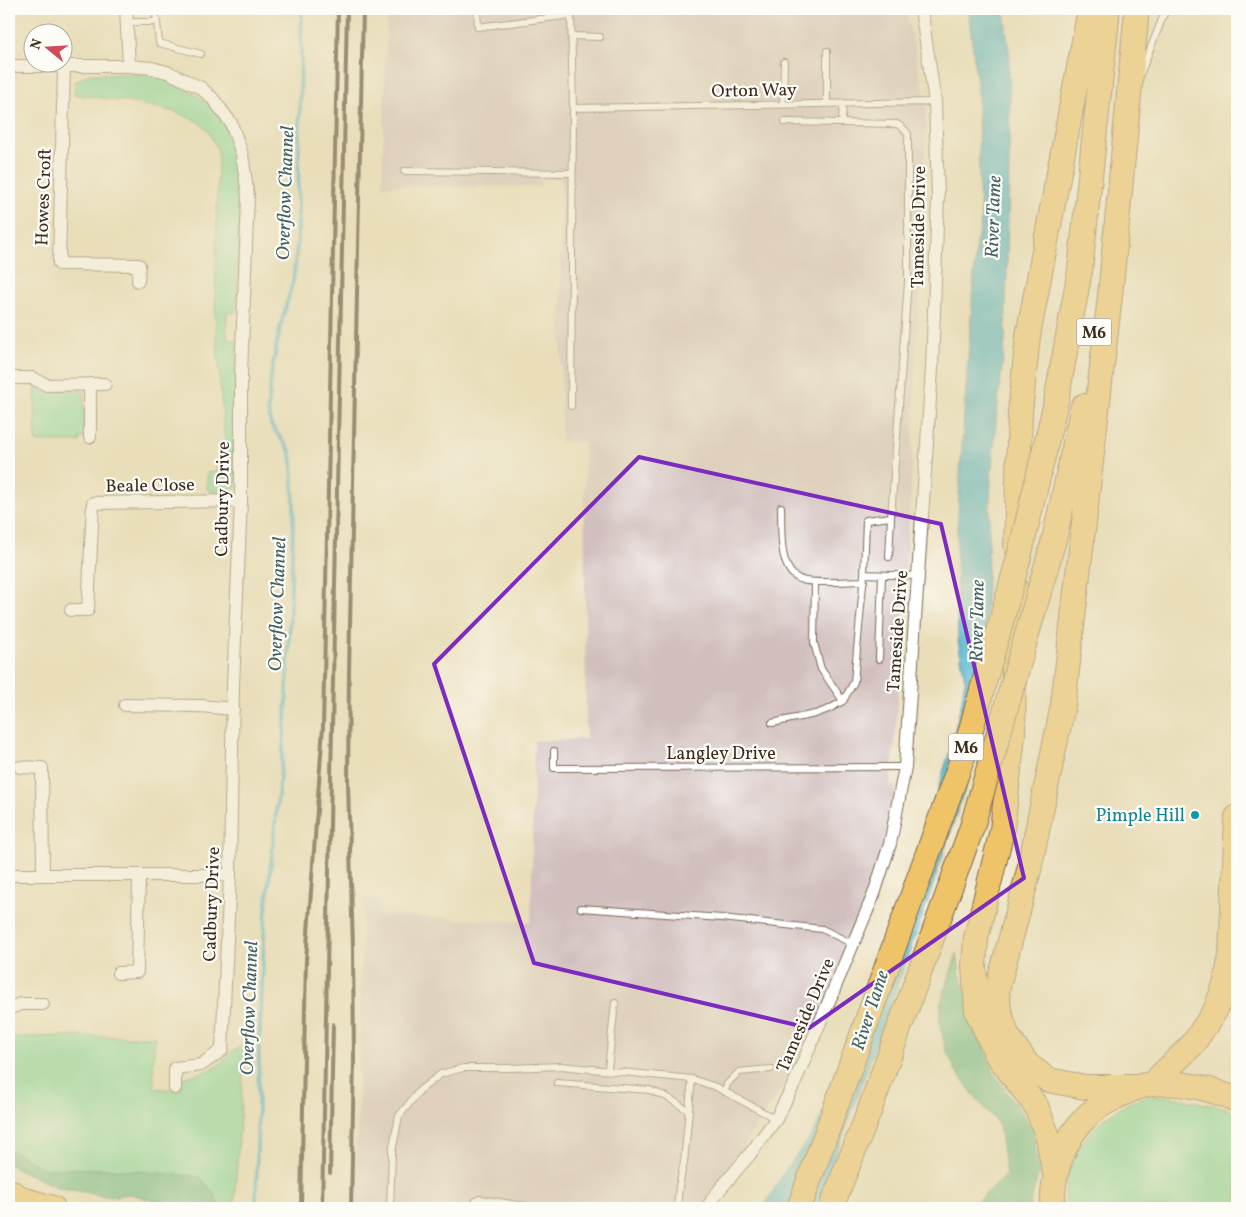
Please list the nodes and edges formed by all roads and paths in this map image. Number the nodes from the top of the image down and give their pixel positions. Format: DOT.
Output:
graph roads {
  1 [pos="155,9"];
  2 [pos="477,9"];
  3 [pos="921,9"];
  4 [pos="1090,9"];
  5 [pos="1108,9"];
  6 [pos="1137,9"];
  7 [pos="1166,9"];
  8 [pos="572,12"];
  9 [pos="126,15"];
  10 [pos="157,22"];
  11 [pos="571,36"];
  12 [pos="600,37"];
  13 [pos="827,51"];
  14 [pos="201,54"];
  15 [pos="784,62"];
  16 [pos="9,66"];
  17 [pos="22,66"];
  18 [pos="72,66"];
  19 [pos="130,66"];
  20 [pos="64,72"];
  21 [pos="935,102"];
  22 [pos="1128,102"];
  23 [pos="827,103"];
  24 [pos="843,103"];
  25 [pos="783,104"];
  26 [pos="573,108"];
  27 [pos="785,122"];
  28 [pos="842,123"];
  29 [pos="1124,148"];
  30 [pos="404,171"];
  31 [pos="572,174"];
  32 [pos="138,281"];
  33 [pos="9,378"];
  34 [pos="90,384"];
  35 [pos="105,384"];
  36 [pos="571,406"];
  37 [pos="90,437"];
  38 [pos="241,501"];
  39 [pos="781,507"];
  40 [pos="891,517"];
  41 [pos="889,557"];
  42 [pos="882,575"];
  43 [pos="918,576"];
  44 [pos="864,577"];
  45 [pos="815,582"];
  46 [pos="71,610"];
  47 [pos="879,659"];
  48 [pos="843,701"];
  49 [pos="125,705"];
  50 [pos="233,709"];
  51 [pos="772,723"];
  52 [pos="554,751"];
  53 [pos="905,767"];
  54 [pos="20,768"];
  55 [pos="1237,817"];
  56 [pos="43,874"];
  57 [pos="9,875"];
  58 [pos="230,875"];
  59 [pos="139,876"];
  60 [pos="581,908"];
  61 [pos="854,944"];
  62 [pos="118,973"];
  63 [pos="615,1003"];
  64 [pos="43,1004"];
  65 [pos="9,1010"];
  66 [pos="608,1069"];
  67 [pos="771,1069"];
  68 [pos="692,1078"];
  69 [pos="557,1082"];
  70 [pos="1144,1086"];
  71 [pos="175,1088"];
  72 [pos="725,1092"];
  73 [pos="1237,1100"];
  74 [pos="689,1111"];
  75 [pos="776,1119"];
  76 [pos="1055,1174"];
  77 [pos="9,1191"];
  78 [pos="1050,1204"];
  79 [pos="53,1208"];
  80 [pos="390,1208"];
  81 [pos="473,1208"];
  82 [pos="539,1208"];
  83 [pos="677,1208"];
  84 [pos="707,1208"];
  85 [pos="799,1208"];
  86 [pos="831,1208"];
  1 -- 10 [label="lane"];
  2 -- 8 [label="lane"];
  3 -- 21 [label="street, Tameside Drive"];
  4 -- 76 [label="highway"];
  5 -- 85 [label="highway, M6, bridge"];
  6 -- 22 [label="highway, M6"];
  7 -- 22 [label="lane"];
  8 -- 11 [label="lane"];
  9 -- 10 [label="lane"];
  9 -- 19 [label="street"];
  10 -- 14 [label="lane"];
  11 -- 12 [label="lane"];
  11 -- 26 [label="lane"];
  13 -- 23 [label="lane"];
  15 -- 25 [label="lane"];
  16 -- 17 [label="street, Cadbury Drive"];
  18 -- 19 [label="street, Cadbury Drive"];
  19 -- 38 [label="street, Cadbury Drive"];
  20 -- 32 [label="street, Howes Croft"];
  21 -- 24 [label="lane, Orton Way"];
  21 -- 43 [label="street, Tameside Drive"];
  22 -- 29 [label="highway, M6"];
  23 -- 24 [label="lane, Orton Way"];
  23 -- 25 [label="lane, Orton Way"];
  24 -- 28 [label="lane"];
  25 -- 26 [label="lane, Orton Way"];
  26 -- 31 [label="lane"];
  27 -- 28 [label="lane"];
  28 -- 40 [label="lane"];
  29 -- 70 [label="highway"];
  29 -- 86 [label="highway, M6, bridge"];
  30 -- 31 [label="lane"];
  31 -- 36 [label="lane"];
  33 -- 34 [label="street"];
  34 -- 35 [label="street"];
  34 -- 37 [label="street"];
  38 -- 46 [label="street, Beale Close"];
  38 -- 50 [label="street, Cadbury Drive"];
  39 -- 45 [label="lane"];
  40 -- 41 [label="lane"];
  40 -- 44 [label="lane"];
  42 -- 43 [label="lane"];
  42 -- 44 [label="lane"];
  42 -- 47 [label="lane"];
  43 -- 53 [label="street, Tameside Drive"];
  44 -- 45 [label="lane"];
  44 -- 48 [label="lane"];
  45 -- 48 [label="lane"];
  48 -- 51 [label="lane"];
  49 -- 50 [label="street"];
  50 -- 58 [label="street, Cadbury Drive"];
  52 -- 53 [label="lane, Langley Drive"];
  53 -- 61 [label="street, Tameside Drive"];
  54 -- 56 [label="street"];
  55 -- 70 [label="highway"];
  56 -- 57 [label="street"];
  56 -- 59 [label="street"];
  58 -- 59 [label="street"];
  58 -- 71 [label="street, Cadbury Drive"];
  59 -- 62 [label="street"];
  60 -- 61 [label="lane"];
  61 -- 75 [label="street, Tameside Drive"];
  63 -- 66 [label="lane"];
  64 -- 65 [label="street"];
  66 -- 68 [label="lane"];
  66 -- 80 [label="lane"];
  67 -- 72 [label="lane"];
  68 -- 72 [label="lane"];
  68 -- 74 [label="lane"];
  69 -- 74 [label="lane"];
  70 -- 73 [label="highway"];
  70 -- 76 [label="highway"];
  72 -- 75 [label="lane"];
  74 -- 83 [label="lane"];
  75 -- 84 [label="street, Tameside Drive"];
  76 -- 78 [label="highway"];
  77 -- 79 [label="highway"];
  81 -- 82 [label="lane"];
}
